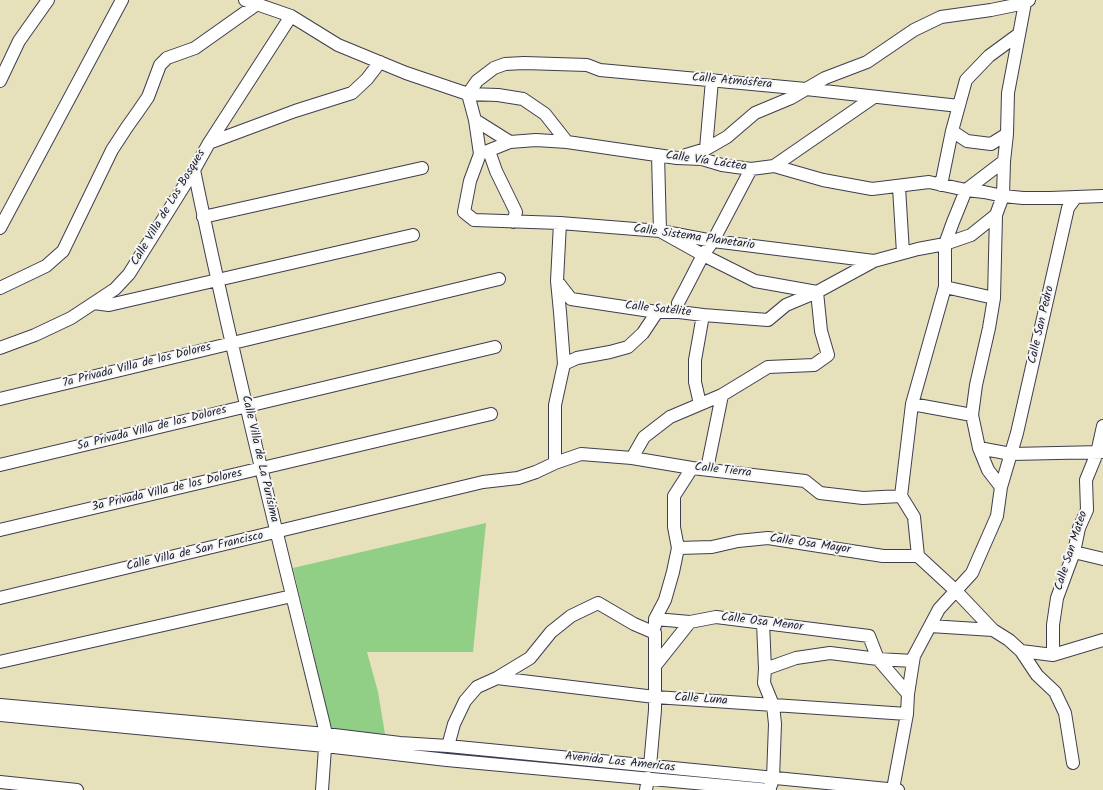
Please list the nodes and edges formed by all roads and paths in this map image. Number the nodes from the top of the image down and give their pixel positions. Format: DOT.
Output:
graph roads {
  1 [pos="48,0"];
  2 [pos="122,0"];
  3 [pos="245,0"];
  4 [pos="1027,1"];
  5 [pos="257,4"];
  6 [pos="291,16"];
  7 [pos="1020,34"];
  8 [pos="380,62"];
  9 [pos="712,80"];
  10 [pos="0,81"];
  11 [pos="806,89"];
  12 [pos="468,94"];
  13 [pos="874,96"];
  14 [pos="959,106"];
  15 [pos="475,120"];
  16 [pos="952,131"];
  17 [pos="1007,134"];
  18 [pos="510,142"];
  19 [pos="567,142"];
  20 [pos="209,143"];
  21 [pos="706,149"];
  22 [pos="484,152"];
  23 [pos="677,158"];
  24 [pos="658,159"];
  25 [pos="1004,161"];
  26 [pos="774,166"];
  27 [pos="422,168"];
  28 [pos="751,169"];
  29 [pos="194,170"];
  30 [pos="941,185"];
  31 [pos="899,187"];
  32 [pos="966,190"];
  33 [pos="1003,196"];
  34 [pos="1103,196"];
  35 [pos="1076,197"];
  36 [pos="996,215"];
  37 [pos="203,217"];
  38 [pos="513,222"];
  39 [pos="560,223"];
  40 [pos="0,228"];
  41 [pos="660,231"];
  42 [pos="413,235"];
  43 [pos="713,241"];
  44 [pos="945,244"];
  45 [pos="903,253"];
  46 [pos="703,255"];
  47 [pos="874,261"];
  48 [pos="499,279"];
  49 [pos="217,280"];
  50 [pos="557,281"];
  51 [pos="945,287"];
  52 [pos="0,288"];
  53 [pos="817,292"];
  54 [pos="994,298"];
  55 [pos="94,303"];
  56 [pos="657,312"];
  57 [pos="679,312"];
  58 [pos="703,315"];
  59 [pos="232,343"];
  60 [pos="495,347"];
  61 [pos="0,348"];
  62 [pos="564,364"];
  63 [pos="722,396"];
  64 [pos="0,399"];
  65 [pos="700,404"];
  66 [pos="912,404"];
  67 [pos="246,406"];
  68 [pos="491,414"];
  69 [pos="972,415"];
  70 [pos="1103,426"];
  71 [pos="979,448"];
  72 [pos="1100,452"];
  73 [pos="1011,454"];
  74 [pos="632,458"];
  75 [pos="555,463"];
  76 [pos="0,465"];
  77 [pos="692,468"];
  78 [pos="261,469"];
  79 [pos="707,469"];
  80 [pos="483,482"];
  81 [pos="1001,487"];
  82 [pos="901,496"];
  83 [pos="0,530"];
  84 [pos="276,532"];
  85 [pos="678,548"];
  86 [pos="1074,552"];
  87 [pos="918,556"];
  88 [pos="1103,559"];
  89 [pos="956,591"];
  90 [pos="292,596"];
  91 [pos="0,598"];
  92 [pos="655,619"];
  93 [pos="690,622"];
  94 [pos="764,623"];
  95 [pos="930,626"];
  96 [pos="993,630"];
  97 [pos="655,633"];
  98 [pos="1103,640"];
  99 [pos="1020,651"];
  100 [pos="1053,655"];
  101 [pos="878,659"];
  102 [pos="913,661"];
  103 [pos="0,662"];
  104 [pos="655,666"];
  105 [pos="765,669"];
  106 [pos="497,678"];
  107 [pos="908,694"];
  108 [pos="655,697"];
  109 [pos="0,704"];
  110 [pos="773,705"];
  111 [pos="907,714"];
  112 [pos="0,715"];
  113 [pos="325,740"];
  114 [pos="342,742"];
  115 [pos="448,746"];
  116 [pos="1073,763"];
  117 [pos="648,778"];
  118 [pos="773,778"];
  119 [pos="0,782"];
  120 [pos="859,788"];
  121 [pos="77,790"];
  122 [pos="322,790"];
  123 [pos="770,790"];
  124 [pos="896,790"];
  1 -- 10 [label="street"];
  2 -- 40 [label="street"];
  3 -- 5 [label="street"];
  4 -- 7 [label="street"];
  4 -- 11 [label="street"];
  5 -- 6 [label="street"];
  5 -- 52 [label="street"];
  6 -- 8 [label="street"];
  6 -- 20 [label="street, Calle Villa de Los Bosques"];
  7 -- 14 [label="street"];
  7 -- 17 [label="street"];
  8 -- 12 [label="street"];
  8 -- 20 [label="street"];
  9 -- 11 [label="street, Calle Atmósfera"];
  9 -- 12 [label="street, Calle Atmósfera"];
  9 -- 21 [label="street"];
  11 -- 13 [label="street, Calle Atmósfera"];
  11 -- 21 [label="street"];
  12 -- 15 [label="street"];
  12 -- 19 [label="street"];
  13 -- 14 [label="street, Calle Atmósfera"];
  13 -- 26 [label="street"];
  14 -- 16 [label="street"];
  15 -- 18 [label="street"];
  15 -- 22 [label="street"];
  16 -- 17 [label="street"];
  16 -- 30 [label="street"];
  17 -- 25 [label="street"];
  18 -- 19 [label="street, Calle Vía Láctea"];
  18 -- 22 [label="street, Calle Vía Láctea"];
  19 -- 24 [label="street, Calle Vía Láctea"];
  20 -- 29 [label="street, Calle Villa de Los Bosques"];
  21 -- 23 [label="street"];
  22 -- 38 [label="street"];
  22 -- 38 [label="street, Calle Sistema Planetario"];
  23 -- 24 [label="street, Calle Vía Láctea"];
  23 -- 28 [label="street, Calle Vía Láctea"];
  24 -- 41 [label="street"];
  25 -- 32 [label="street"];
  25 -- 33 [label="street"];
  26 -- 28 [label="street, Calle Vía Láctea"];
  26 -- 31 [label="street, Calle Vía Láctea"];
  27 -- 37 [label="street"];
  28 -- 43 [label="street"];
  29 -- 37 [label="street, Calle Villa de La Purísima"];
  29 -- 55 [label="street, Calle Villa de Los Bosques"];
  30 -- 31 [label="street, Calle Vía Láctea"];
  30 -- 32 [label="street, Calle Vía Láctea"];
  31 -- 45 [label="street"];
  32 -- 33 [label="street, Calle Vía Láctea"];
  32 -- 44 [label="street"];
  33 -- 35 [label="street, Calle Vía Láctea"];
  33 -- 36 [label="street"];
  34 -- 35 [label="street, Calle Vía Láctea"];
  35 -- 73 [label="street, Calle San Pedro"];
  36 -- 44 [label="street"];
  36 -- 54 [label="street"];
  37 -- 49 [label="street, Calle Villa de La Purísima"];
  38 -- 39 [label="street, Calle Sistema Planetario"];
  39 -- 41 [label="street, Calle Sistema Planetario"];
  39 -- 50 [label="street"];
  41 -- 43 [label="street, Calle Sistema Planetario"];
  41 -- 46 [label="street"];
  42 -- 49 [label="street"];
  43 -- 46 [label="street"];
  43 -- 47 [label="street, Calle Sistema Planetario"];
  44 -- 45 [label="street"];
  44 -- 51 [label="street"];
  45 -- 47 [label="street"];
  46 -- 53 [label="street"];
  46 -- 57 [label="street"];
  47 -- 53 [label="street"];
  48 -- 59 [label="street, 7a Privada Villa de los Dolores"];
  49 -- 55 [label="street"];
  49 -- 59 [label="street, Calle Villa de La Purísima"];
  50 -- 56 [label="street, Calle Satélite"];
  50 -- 62 [label="street"];
  51 -- 54 [label="street"];
  51 -- 66 [label="street"];
  53 -- 58 [label="street, Calle Satélite"];
  53 -- 63 [label="street"];
  54 -- 69 [label="street"];
  55 -- 61 [label="street, Calle Villa de Los Bosques"];
  56 -- 57 [label="street, Calle Satélite"];
  56 -- 62 [label="street"];
  57 -- 58 [label="street, Calle Satélite"];
  58 -- 65 [label="street"];
  59 -- 64 [label="street, 7a Privada Villa de los Dolores"];
  59 -- 67 [label="street, Calle Villa de La Purísima"];
  60 -- 67 [label="street, 5a Privada Villa de los Dolores"];
  62 -- 75 [label="street"];
  63 -- 65 [label="street"];
  63 -- 79 [label="street"];
  65 -- 74 [label="street"];
  66 -- 69 [label="street"];
  66 -- 82 [label="street"];
  67 -- 76 [label="street, 5a Privada Villa de los Dolores"];
  67 -- 78 [label="street, Calle Villa de La Purísima"];
  68 -- 78 [label="street, 3a Privada Villa de los Dolores"];
  69 -- 71 [label="street"];
  70 -- 72 [label="street, Calle San Mateo"];
  71 -- 73 [label="street"];
  71 -- 81 [label="street"];
  72 -- 73 [label="street"];
  72 -- 86 [label="street, Calle San Mateo"];
  73 -- 81 [label="street, Calle San Pedro"];
  74 -- 75 [label="street, Calle Tierra"];
  74 -- 77 [label="street, Calle Tierra"];
  75 -- 80 [label="street, Calle Tierra"];
  77 -- 79 [label="street, Calle Tierra"];
  77 -- 85 [label="street"];
  78 -- 83 [label="street, 3a Privada Villa de los Dolores"];
  78 -- 84 [label="street, Calle Villa de La Purísima"];
  79 -- 82 [label="street, Calle Tierra"];
  80 -- 84 [label="street, Calle Villa de San Francisco"];
  81 -- 89 [label="street, Calle San Pedro"];
  82 -- 87 [label="street"];
  84 -- 90 [label="street, Calle Villa de La Purísima"];
  84 -- 91 [label="street, Calle Villa de San Francisco"];
  85 -- 87 [label="street, Calle Osa Mayor"];
  85 -- 92 [label="street"];
  86 -- 88 [label="street"];
  86 -- 100 [label="street, Calle San Mateo"];
  87 -- 89 [label="street"];
  89 -- 95 [label="street, Calle San Pedro"];
  89 -- 96 [label="street"];
  90 -- 103 [label="street"];
  90 -- 113 [label="street, Calle Villa de La Purísima"];
  92 -- 93 [label="street, Calle Osa Menor"];
  92 -- 97 [label="street"];
  93 -- 94 [label="street, Calle Osa Menor"];
  93 -- 104 [label="street"];
  94 -- 101 [label="street, Calle Osa Menor"];
  94 -- 105 [label="street"];
  95 -- 96 [label="street"];
  95 -- 102 [label="street, Calle San Pedro"];
  96 -- 99 [label="street"];
  97 -- 104 [label="street"];
  97 -- 106 [label="street"];
  98 -- 100 [label="street"];
  99 -- 100 [label="street"];
  99 -- 116 [label="street"];
  101 -- 102 [label="street"];
  101 -- 105 [label="street"];
  101 -- 107 [label="street"];
  102 -- 107 [label="street, Calle San Pedro"];
  104 -- 108 [label="street"];
  105 -- 110 [label="street"];
  106 -- 108 [label="street, Calle Luna"];
  106 -- 115 [label="street"];
  107 -- 111 [label="street, Calle San Pedro"];
  108 -- 110 [label="street, Calle Luna"];
  108 -- 117 [label="street"];
  109 -- 113 [label="street"];
  110 -- 111 [label="street, Calle Luna"];
  110 -- 118 [label="street"];
  111 -- 124 [label="street, Calle San Pedro"];
  112 -- 113 [label="street"];
  113 -- 114 [label="street"];
  113 -- 122 [label="street, Calle Villa de La Purísima"];
  114 -- 115 [label="street, Avenida Las Americas"];
  114 -- 117 [label="street, Avenida Las Americas"];
  115 -- 117 [label="street, Avenida Las Americas"];
  117 -- 118 [label="street, Avenida Las Americas"];
  117 -- 123 [label="street, Avenida Las Americas"];
  118 -- 120 [label="street, Avenida Las Americas"];
  118 -- 123 [label="street"];
  119 -- 121 [label="street"];
  120 -- 124 [label="street, Avenida Las Americas"];
}
